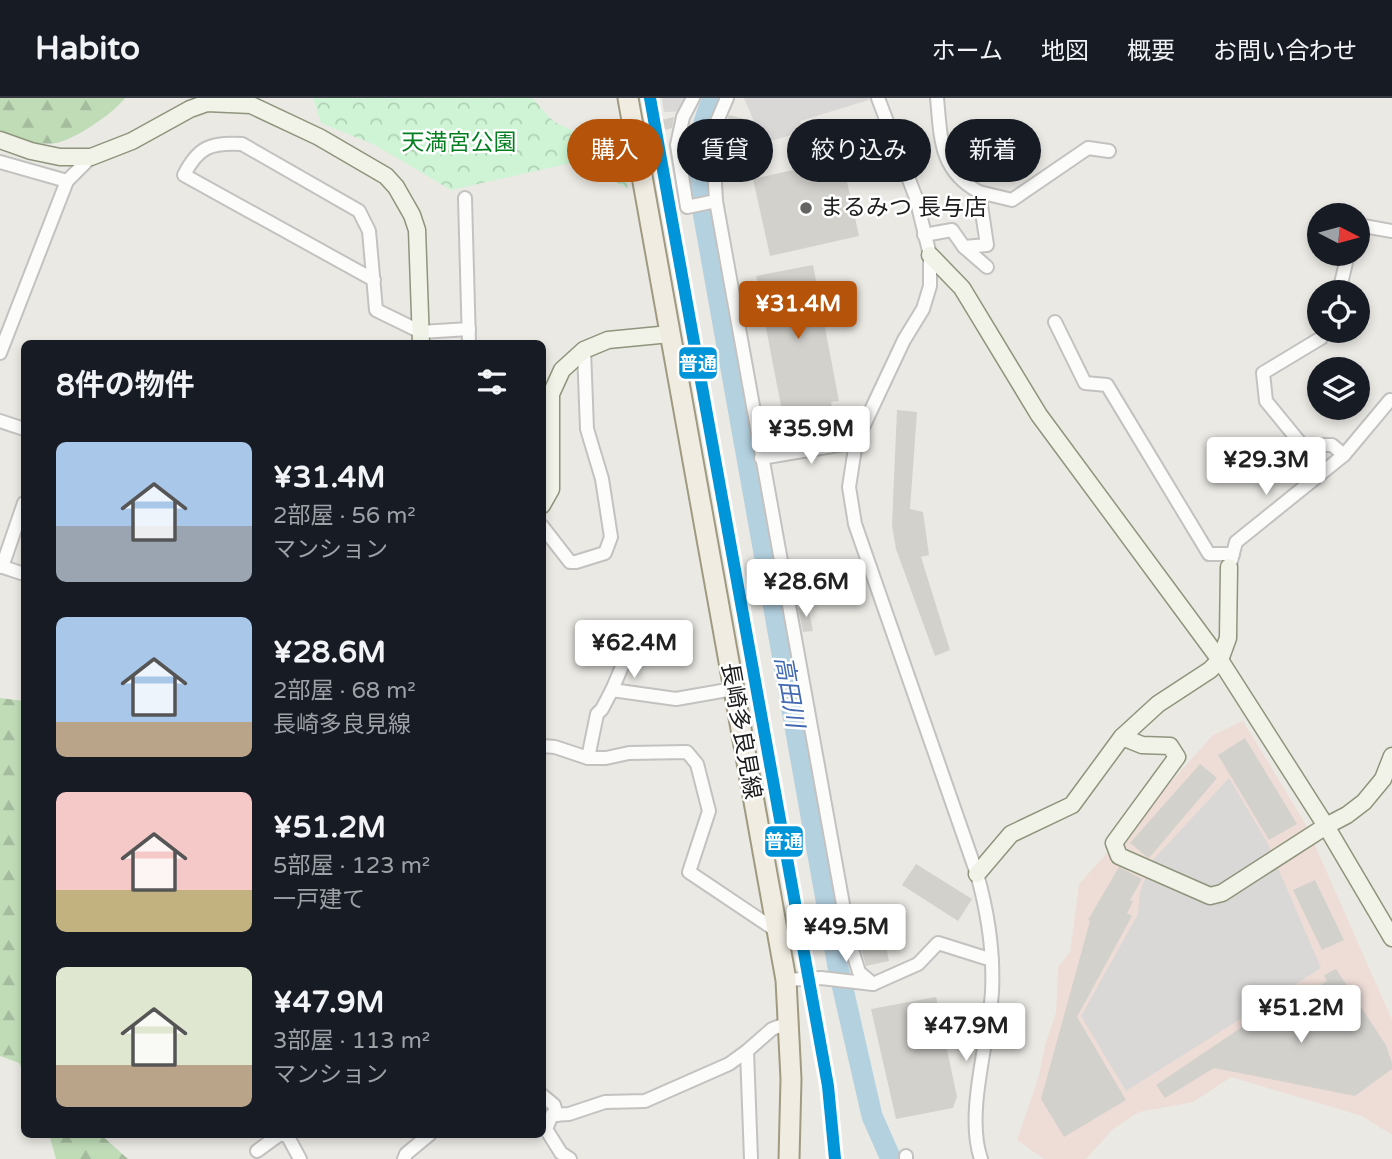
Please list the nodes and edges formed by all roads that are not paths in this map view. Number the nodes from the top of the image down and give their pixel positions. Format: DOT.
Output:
graph roads {
  1 [pos="628,98"];
  2 [pos="692,98"];
  3 [pos="727,98"];
  4 [pos="878,98"];
  5 [pos="937,98"];
  6 [pos="0,140"];
  7 [pos="1109,151"];
  8 [pos="91,157"];
  9 [pos="0,162"];
  10 [pos="67,181"];
  11 [pos="979,192"];
  12 [pos="465,198"];
  13 [pos="716,201"];
  14 [pos="1370,227"];
  15 [pos="1392,231"];
  16 [pos="924,235"];
  17 [pos="964,247"];
  18 [pos="930,255"];
  19 [pos="987,267"];
  20 [pos="374,280"];
  21 [pos="1055,322"];
  22 [pos="469,329"];
  23 [pos="670,334"];
  24 [pos="421,338"];
  25 [pos="469,340"];
  26 [pos="1313,343"];
  27 [pos="584,350"];
  28 [pos="0,354"];
  29 [pos="1390,400"];
  30 [pos="0,421"];
  31 [pos="21,428"];
  32 [pos="856,442"];
  33 [pos="1345,455"];
  34 [pos="761,458"];
  35 [pos="546,498"];
  36 [pos="21,511"];
  37 [pos="546,531"];
  38 [pos="1231,561"];
  39 [pos="1,567"];
  40 [pos="21,573"];
  41 [pos="626,657"];
  42 [pos="1220,660"];
  43 [pos="612,690"];
  44 [pos="733,690"];
  45 [pos="1122,737"];
  46 [pos="546,746"];
  47 [pos="1392,756"];
  48 [pos="588,758"];
  49 [pos="1326,826"];
  50 [pos="977,874"];
  51 [pos="777,931"];
  52 [pos="1392,937"];
  53 [pos="992,960"];
  54 [pos="786,980"];
  55 [pos="868,983"];
  56 [pos="788,1023"];
  57 [pos="747,1051"];
  58 [pos="546,1098"];
  59 [pos="557,1115"];
  60 [pos="275,1138"];
  61 [pos="289,1138"];
  62 [pos="425,1138"];
  63 [pos="257,1151"];
  64 [pos="300,1159"];
  65 [pos="404,1159"];
  66 [pos="570,1159"];
  67 [pos="751,1159"];
  68 [pos="789,1159"];
  69 [pos="981,1159"];
  1 -- 23 [label="main road, 長崎多良見線"];
  2 -- 13 [label="street"];
  3 -- 13 [label="street"];
  4 -- 16 [label="street"];
  5 -- 11 [label="street"];
  6 -- 8 [label="street"];
  7 -- 11 [label="street"];
  8 -- 10 [label="street"];
  8 -- 24 [label="street"];
  9 -- 10 [label="street"];
  10 -- 28 [label="street"];
  11 -- 17 [label="street"];
  12 -- 22 [label="street"];
  13 -- 34 [label="street"];
  14 -- 15 [label="street"];
  16 -- 17 [label="street"];
  16 -- 18 [label="street"];
  17 -- 19 [label="street"];
  18 -- 32 [label="street"];
  18 -- 42 [label="street"];
  20 -- 20 [label="street"];
  20 -- 24 [label="street"];
  21 -- 38 [label="street"];
  22 -- 24 [label="street"];
  22 -- 25 [label="street"];
  23 -- 27 [label="street"];
  23 -- 44 [label="main road, 長崎多良見線"];
  26 -- 33 [label="street"];
  27 -- 35 [label="street"];
  27 -- 37 [label="street"];
  29 -- 33 [label="street"];
  30 -- 31 [label="street"];
  32 -- 34 [label="street"];
  32 -- 50 [label="street"];
  33 -- 38 [label="street"];
  34 -- 55 [label="street"];
  36 -- 39 [label="street"];
  38 -- 42 [label="street"];
  39 -- 40 [label="street"];
  41 -- 43 [label="street"];
  42 -- 45 [label="street"];
  42 -- 49 [label="street"];
  43 -- 44 [label="street"];
  43 -- 48 [label="street"];
  44 -- 51 [label="main road, 長崎多良見線"];
  45 -- 49 [label="street"];
  45 -- 50 [label="street"];
  46 -- 48 [label="street"];
  47 -- 49 [label="street"];
  48 -- 51 [label="street"];
  49 -- 52 [label="street"];
  50 -- 53 [label="street"];
  51 -- 54 [label="main road, 長崎多良見線"];
  53 -- 55 [label="street"];
  53 -- 69 [label="street"];
  54 -- 55 [label="street"];
  54 -- 56 [label="main road, 長崎多良見線"];
  56 -- 57 [label="street"];
  56 -- 68 [label="main road, 長崎多良見線"];
  57 -- 59 [label="street"];
  57 -- 67 [label="street"];
  58 -- 59 [label="street"];
  59 -- 66 [label="street"];
  60 -- 63 [label="street"];
  61 -- 64 [label="street"];
  62 -- 65 [label="street"];
}
